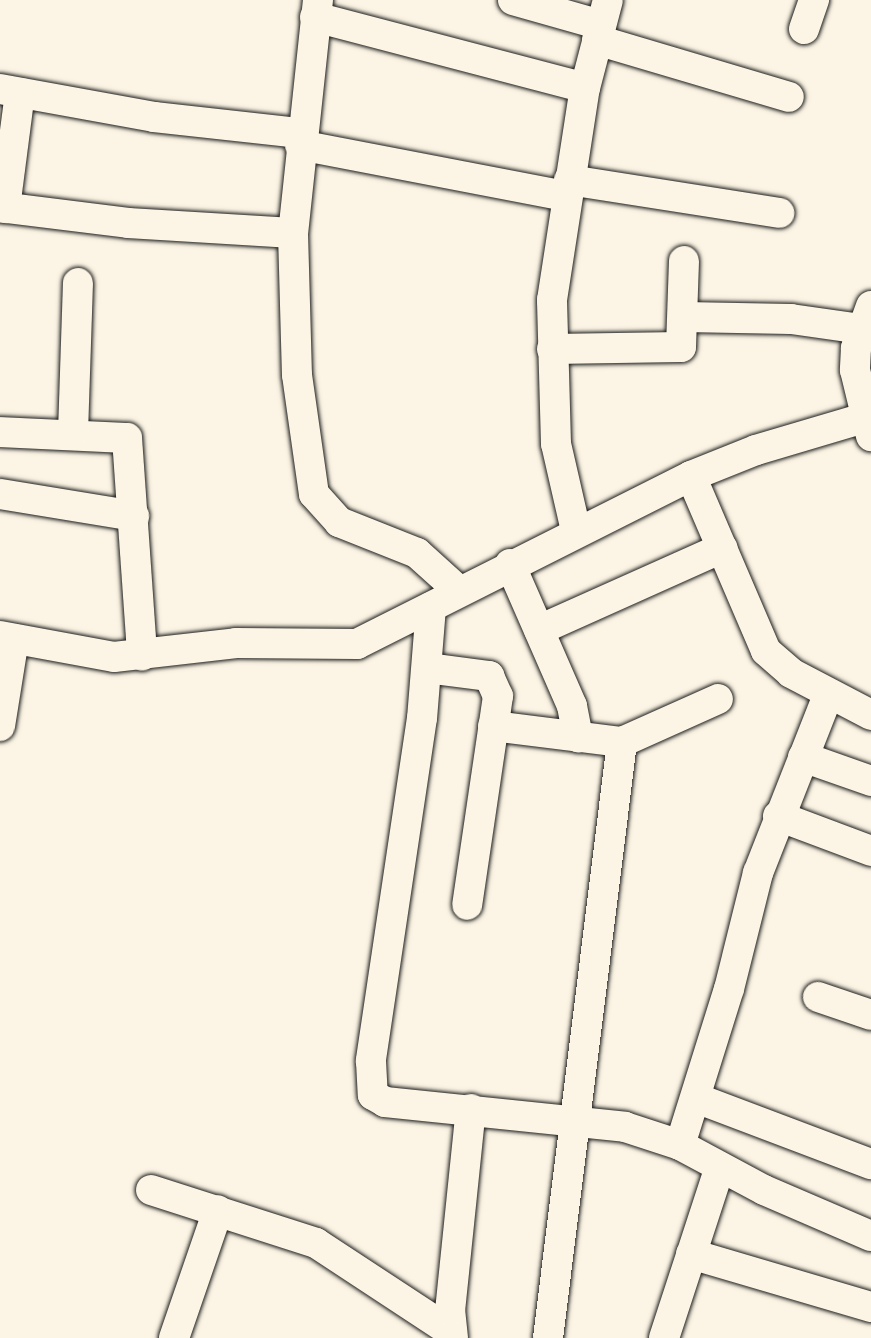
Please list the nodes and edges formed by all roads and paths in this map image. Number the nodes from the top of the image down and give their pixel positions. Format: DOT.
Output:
graph roads {
  1 [pos="513,0"];
  2 [pos="814,0"];
  3 [pos="316,8"];
  4 [pos="602,22"];
  5 [pos="804,29"];
  6 [pos="585,88"];
  7 [pos="10,91"];
  8 [pos="789,97"];
  9 [pos="300,139"];
  10 [pos="567,188"];
  11 [pos="3,208"];
  12 [pos="779,213"];
  13 [pos="294,233"];
  14 [pos="684,261"];
  15 [pos="78,282"];
  16 [pos="684,317"];
  17 [pos="866,317"];
  18 [pos="552,349"];
  19 [pos="869,423"];
  20 [pos="0,432"];
  21 [pos="74,434"];
  22 [pos="691,476"];
  23 [pos="0,494"];
  24 [pos="134,516"];
  25 [pos="576,531"];
  26 [pos="722,548"];
  27 [pos="510,564"];
  28 [pos="459,591"];
  29 [pos="431,607"];
  30 [pos="539,630"];
  31 [pos="7,637"];
  32 [pos="142,655"];
  33 [pos="428,668"];
  34 [pos="828,694"];
  35 [pos="718,699"];
  36 [pos="871,715"];
  37 [pos="0,726"];
  38 [pos="493,726"];
  39 [pos="578,737"];
  40 [pos="622,741"];
  41 [pos="802,757"];
  42 [pos="871,780"];
  43 [pos="778,816"];
  44 [pos="871,851"];
  45 [pos="467,905"];
  46 [pos="818,997"];
  47 [pos="871,1015"];
  48 [pos="696,1098"];
  49 [pos="471,1109"];
  50 [pos="576,1122"];
  51 [pos="680,1144"];
  52 [pos="871,1164"];
  53 [pos="720,1167"];
  54 [pos="152,1190"];
  55 [pos="218,1210"];
  56 [pos="871,1236"];
  57 [pos="691,1254"];
  58 [pos="871,1307"];
  59 [pos="452,1335"];
  60 [pos="174,1338"];
  61 [pos="548,1338"];
  62 [pos="664,1338"];
  1 -- 4 [label="street"];
  2 -- 5 [label="street"];
  3 -- 6 [label="street"];
  3 -- 9 [label="street"];
  4 -- 6 [label="street"];
  4 -- 8 [label="street"];
  6 -- 10 [label="street"];
  7 -- 9 [label="street"];
  7 -- 11 [label="street"];
  9 -- 10 [label="street"];
  9 -- 13 [label="street"];
  10 -- 12 [label="street"];
  10 -- 18 [label="street"];
  11 -- 13 [label="street"];
  13 -- 28 [label="street"];
  14 -- 16 [label="street"];
  15 -- 21 [label="street"];
  16 -- 17 [label="street"];
  16 -- 18 [label="street"];
  17 -- 19 [label="street"];
  18 -- 25 [label="street"];
  19 -- 22 [label="street"];
  20 -- 21 [label="street"];
  21 -- 24 [label="street"];
  22 -- 25 [label="street"];
  22 -- 26 [label="street"];
  23 -- 24 [label="street"];
  24 -- 32 [label="street"];
  25 -- 27 [label="street"];
  26 -- 30 [label="street"];
  26 -- 34 [label="street"];
  27 -- 28 [label="street"];
  27 -- 30 [label="street"];
  28 -- 29 [label="street"];
  29 -- 32 [label="street"];
  29 -- 33 [label="street"];
  30 -- 39 [label="street"];
  31 -- 32 [label="street"];
  31 -- 37 [label="street"];
  33 -- 38 [label="street"];
  33 -- 49 [label="street"];
  34 -- 36 [label="street"];
  34 -- 41 [label="street"];
  35 -- 40 [label="street"];
  38 -- 39 [label="street"];
  38 -- 45 [label="street"];
  39 -- 40 [label="street"];
  40 -- 50 [label="street"];
  41 -- 42 [label="street"];
  41 -- 43 [label="street"];
  43 -- 44 [label="street"];
  43 -- 48 [label="street"];
  46 -- 47 [label="street"];
  48 -- 51 [label="street"];
  48 -- 52 [label="street"];
  49 -- 50 [label="street"];
  49 -- 59 [label="street"];
  50 -- 51 [label="street"];
  50 -- 61 [label="street"];
  51 -- 53 [label="street"];
  53 -- 56 [label="street"];
  53 -- 57 [label="street"];
  54 -- 55 [label="street"];
  55 -- 59 [label="street"];
  55 -- 60 [label="street"];
  57 -- 58 [label="street"];
  57 -- 62 [label="street"];
}
